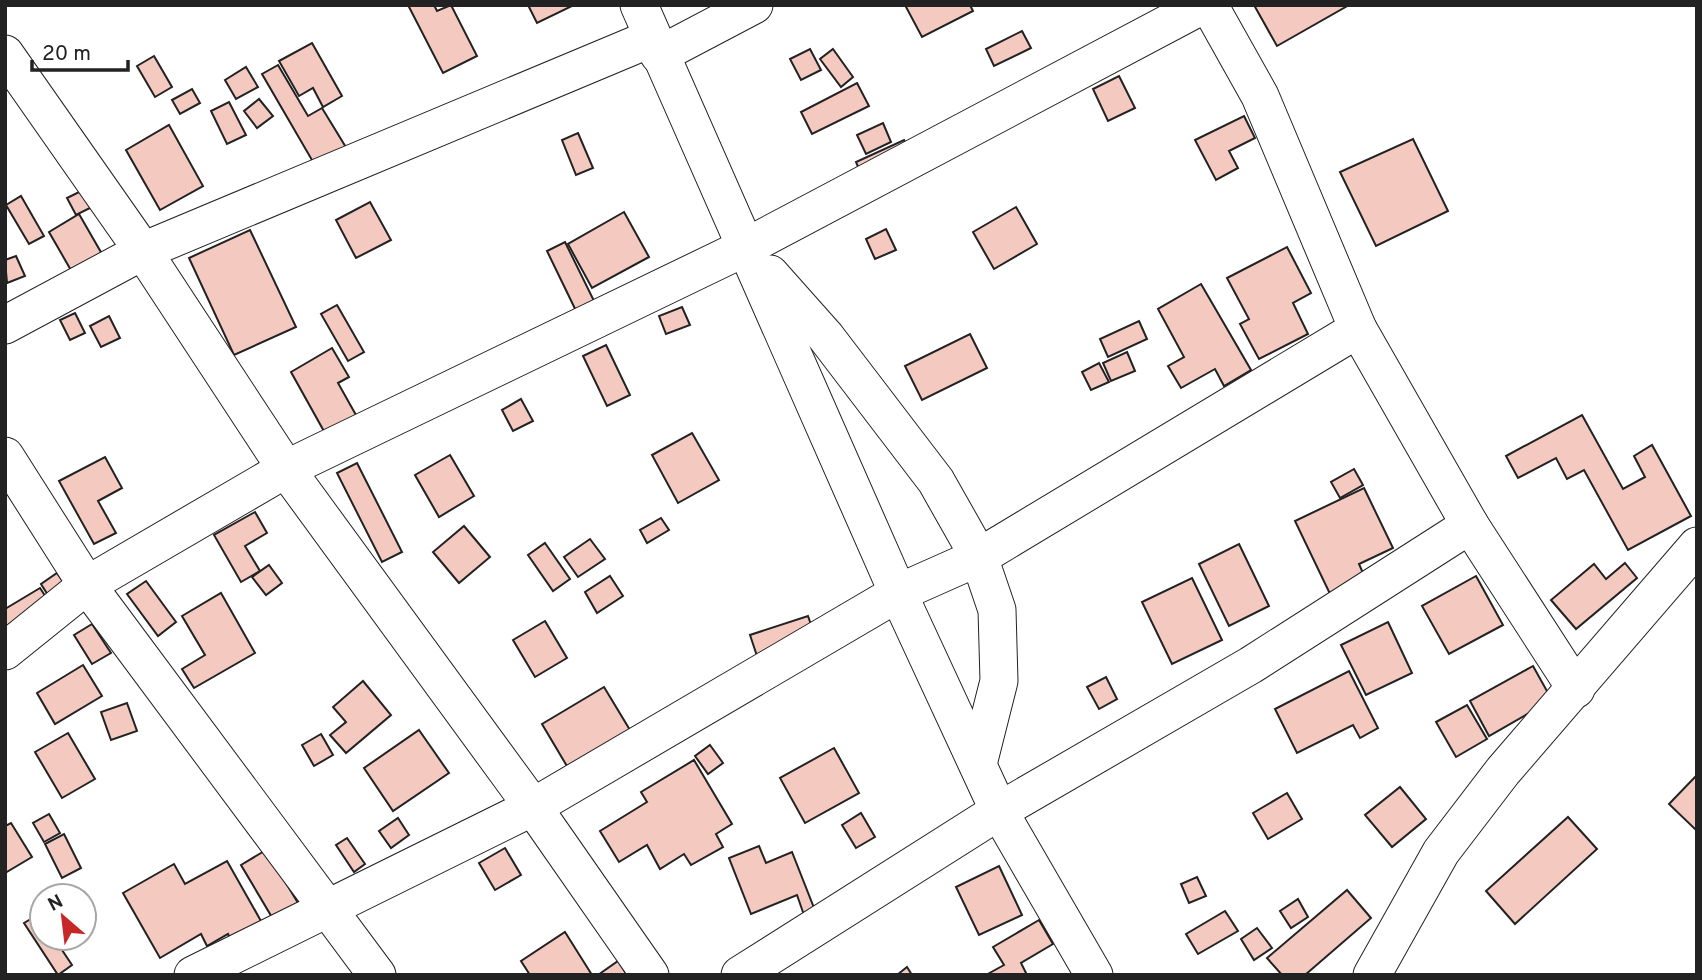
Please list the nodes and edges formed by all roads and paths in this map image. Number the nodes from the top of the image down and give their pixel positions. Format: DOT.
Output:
graph roads {
  1 [pos="754,5"];
  2 [pos="1203,5"];
  3 [pos="1209,5"];
  4 [pos="650,33"];
  5 [pos="5,54"];
  6 [pos="746,247"];
  7 [pos="144,251"];
  8 [pos="5,325"];
  9 [pos="1358,329"];
  10 [pos="5,456"];
  11 [pos="286,469"];
  12 [pos="1470,525"];
  13 [pos="1697,545"];
  14 [pos="979,557"];
  15 [pos="87,585"];
  16 [pos="898,593"];
  17 [pos="5,651"];
  18 [pos="1576,689"];
  19 [pos="978,764"];
  20 [pos="533,807"];
  21 [pos="999,811"];
  22 [pos="326,908"];
  23 [pos="1371,972"];
  24 [pos="193,975"];
  25 [pos="377,975"];
  26 [pos="650,975"];
  27 [pos="740,975"];
  28 [pos="1094,975"];
  1 -- 4 [label="street"];
  2 -- 6 [label="street"];
  3 -- 9 [label="street"];
  4 -- 6 [label="street"];
  4 -- 7 [label="street"];
  5 -- 7 [label="street"];
  6 -- 11 [label="street"];
  6 -- 14 [label="street"];
  6 -- 16 [label="street"];
  7 -- 8 [label="street"];
  7 -- 11 [label="street"];
  9 -- 12 [label="street"];
  9 -- 14 [label="street"];
  10 -- 15 [label="street"];
  11 -- 15 [label="street"];
  11 -- 20 [label="street"];
  12 -- 18 [label="street"];
  12 -- 21 [label="street"];
  13 -- 18 [label="street"];
  14 -- 16 [label="street"];
  14 -- 19 [label="street"];
  15 -- 17 [label="street"];
  15 -- 22 [label="street"];
  16 -- 19 [label="street"];
  16 -- 20 [label="street"];
  18 -- 23 [label="street"];
  19 -- 21 [label="street"];
  20 -- 22 [label="street"];
  20 -- 26 [label="street"];
  21 -- 27 [label="street"];
  21 -- 28 [label="street"];
  22 -- 24 [label="street"];
  22 -- 25 [label="street"];
}
